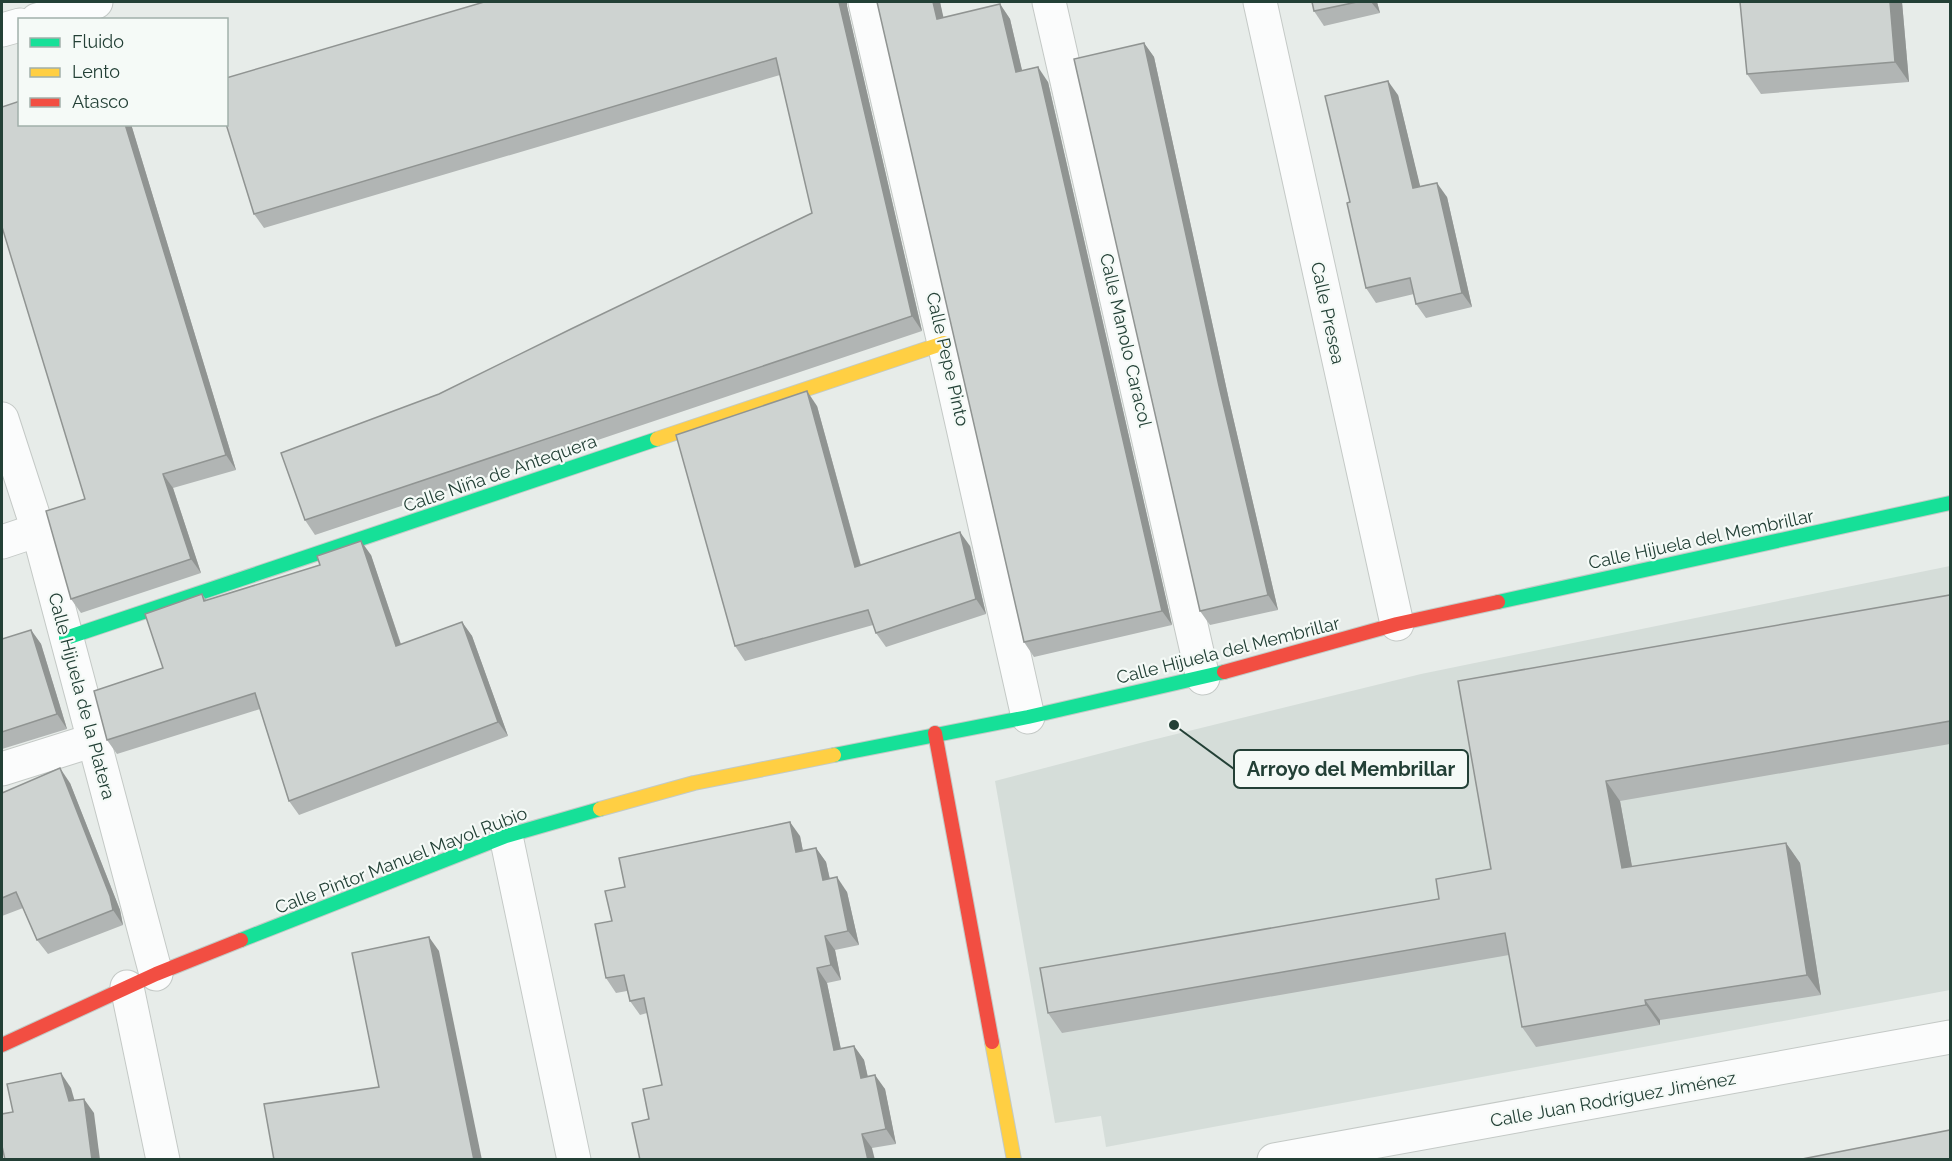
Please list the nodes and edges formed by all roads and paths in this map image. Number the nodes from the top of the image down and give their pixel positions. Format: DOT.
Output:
graph roads {
  1 [pos="96,2"];
  2 [pos="865,2"];
  3 [pos="1049,2"];
  4 [pos="1260,2"];
  5 [pos="44,18"];
  6 [pos="18,26"];
  7 [pos="2,30"];
  8 [pos="944,343"];
  9 [pos="2,420"];
  10 [pos="1950,503"];
  11 [pos="38,530"];
  12 [pos="2,542"];
  13 [pos="1397,624"];
  14 [pos="66,638"];
  15 [pos="1203,678"];
  16 [pos="1028,717"];
  17 [pos="936,734"];
  18 [pos="94,740"];
  19 [pos="2,769"];
  20 [pos="506,836"];
  21 [pos="142,980"];
  22 [pos="1950,1037"];
  23 [pos="2,1045"];
  24 [pos="1397,1149"];
  25 [pos="163,1160"];
  26 [pos="574,1160"];
  27 [pos="1014,1160"];
  28 [pos="1274,1160"];
  1 -- 5 [label="street"];
  2 -- 8 [label="street, Calle Pepe Pinto"];
  3 -- 15 [label="street, Calle Manolo Caracol"];
  4 -- 13 [label="street, Calle Presea"];
  6 -- 7 [label="street"];
  8 -- 14 [label="street, Calle Niña de Antequera"];
  8 -- 16 [label="street, Calle Pepe Pinto"];
  9 -- 11 [label="street, Calle Hijuela de la Platera"];
  10 -- 13 [label="street, Calle Hijuela del Membrillar"];
  11 -- 12 [label="street"];
  11 -- 14 [label="street, Calle Hijuela de la Platera"];
  13 -- 15 [label="street, Calle Hijuela del Membrillar"];
  14 -- 18 [label="street, Calle Hijuela de la Platera"];
  15 -- 16 [label="street, Calle Hijuela del Membrillar"];
  16 -- 17 [label="street, Calle Hijuela del Membrillar"];
  17 -- 20 [label="street, Calle Pintor Manuel Mayol Rubio"];
  17 -- 27 [label="street"];
  18 -- 19 [label="street"];
  18 -- 21 [label="street, Calle Hijuela de la Platera"];
  20 -- 21 [label="street, Calle Pintor Manuel Mayol Rubio"];
  20 -- 26 [label="street"];
  21 -- 23 [label="street, Calle Pintor Manuel Mayol Rubio"];
  21 -- 25 [label="street, Calle Hijuela de la Platera"];
  22 -- 24 [label="street, Calle Juan Rodríguez Jiménez"];
  24 -- 28 [label="street, Calle Juan Rodríguez Jiménez"];
}
